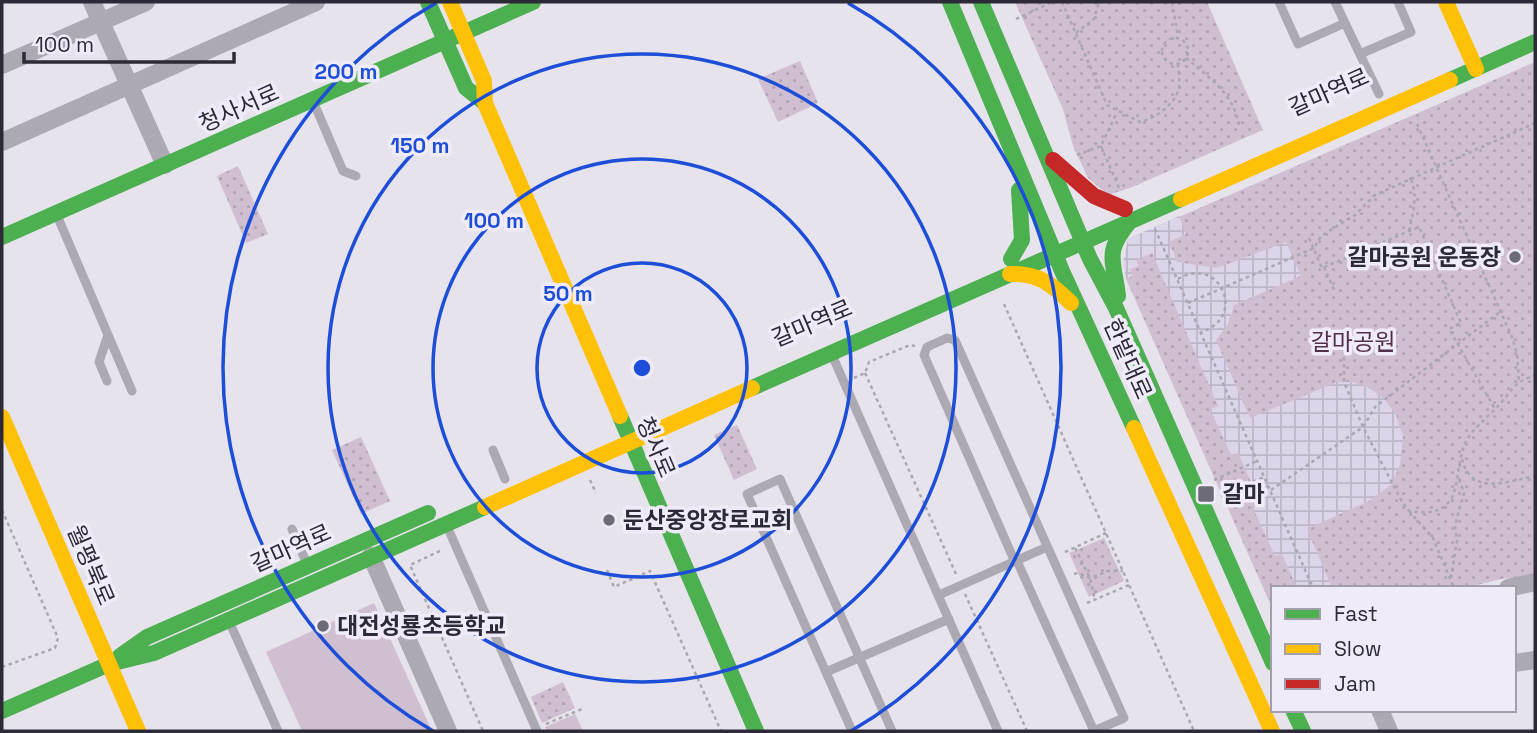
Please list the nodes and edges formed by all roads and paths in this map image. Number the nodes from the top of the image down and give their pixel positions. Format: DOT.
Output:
graph roads {
  1 [pos="92,2"];
  2 [pos="146,2"];
  3 [pos="316,2"];
  4 [pos="429,2"];
  5 [pos="450,2"];
  6 [pos="533,2"];
  7 [pos="942,2"];
  8 [pos="950,2"];
  9 [pos="1052,2"];
  10 [pos="1062,2"];
  11 [pos="1099,2"];
  12 [pos="1172,2"];
  13 [pos="1279,2"];
  14 [pos="1335,2"];
  15 [pos="1398,2"];
  16 [pos="1446,2"];
  17 [pos="983,4"];
  18 [pos="1016,19"];
  19 [pos="101,22"];
  20 [pos="1345,23"];
  21 [pos="958,25"];
  22 [pos="1535,27"];
  23 [pos="463,33"];
  24 [pos="1076,33"];
  25 [pos="1178,38"];
  26 [pos="446,41"];
  27 [pos="1535,43"];
  28 [pos="1360,54"];
  29 [pos="1186,58"];
  30 [pos="1473,62"];
  31 [pos="1178,63"];
  32 [pos="2,65"];
  33 [pos="130,85"];
  34 [pos="1379,94"];
  35 [pos="313,101"];
  36 [pos="485,103"];
  37 [pos="1117,111"];
  38 [pos="1535,122"];
  39 [pos="1417,124"];
  40 [pos="1239,126"];
  41 [pos="2,142"];
  42 [pos="1101,146"];
  43 [pos="1044,152"];
  44 [pos="1070,158"];
  45 [pos="165,165"];
  46 [pos="1019,167"];
  47 [pos="1436,168"];
  48 [pos="356,176"];
  49 [pos="1411,179"];
  50 [pos="1119,188"];
  51 [pos="56,213"];
  52 [pos="1128,214"];
  53 [pos="1154,227"];
  54 [pos="1409,231"];
  55 [pos="1080,235"];
  56 [pos="2,237"];
  57 [pos="1309,238"];
  58 [pos="1052,248"];
  59 [pos="1314,248"];
  60 [pos="1011,266"];
  61 [pos="1324,267"];
  62 [pos="1177,280"];
  63 [pos="1222,288"];
  64 [pos="1335,292"];
  65 [pos="1188,303"];
  66 [pos="1004,304"];
  67 [pos="1116,308"];
  68 [pos="1501,311"];
  69 [pos="1087,323"];
  70 [pos="1201,332"];
  71 [pos="108,335"];
  72 [pos="1457,343"];
  73 [pos="919,347"];
  74 [pos="1344,350"];
  75 [pos="831,353"];
  76 [pos="865,373"];
  77 [pos="1535,375"];
  78 [pos="854,378"];
  79 [pos="107,381"];
  80 [pos="1519,382"];
  81 [pos="132,391"];
  82 [pos="1495,409"];
  83 [pos="2,417"];
  84 [pos="1363,427"];
  85 [pos="626,435"];
  86 [pos="585,445"];
  87 [pos="493,450"];
  88 [pos="1461,456"];
  89 [pos="1257,461"];
  90 [pos="587,474"];
  91 [pos="1458,475"];
  92 [pos="1535,476"];
  93 [pos="1264,477"];
  94 [pos="505,479"];
  95 [pos="1208,483"];
  96 [pos="1270,490"];
  97 [pos="596,493"];
  98 [pos="1215,499"];
  99 [pos="2,510"];
  100 [pos="1409,511"];
  101 [pos="445,514"];
  102 [pos="292,529"];
  103 [pos="1106,533"];
  104 [pos="1047,547"];
  105 [pos="1075,548"];
  106 [pos="440,551"];
  107 [pos="1065,552"];
  108 [pos="371,556"];
  109 [pos="1016,561"];
  110 [pos="308,566"];
  111 [pos="607,570"];
  112 [pos="1123,571"];
  113 [pos="1074,575"];
  114 [pos="957,577"];
  115 [pos="1090,578"];
  116 [pos="1451,578"];
  117 [pos="1129,585"];
  118 [pos="1312,586"];
  119 [pos="1453,586"];
  120 [pos="1516,588"];
  121 [pos="1535,588"];
  122 [pos="965,593"];
  123 [pos="939,595"];
  124 [pos="1095,600"];
  125 [pos="1087,603"];
  126 [pos="228,619"];
  127 [pos="949,619"];
  128 [pos="860,658"];
  129 [pos="1271,658"];
  130 [pos="1535,660"];
  131 [pos="1516,663"];
  132 [pos="109,664"];
  133 [pos="2,667"];
  134 [pos="826,672"];
  135 [pos="582,709"];
  136 [pos="2,711"];
  137 [pos="1294,712"];
  138 [pos="1381,712"];
  139 [pos="541,728"];
  140 [pos="138,731"];
  141 [pos="278,731"];
  142 [pos="448,731"];
  143 [pos="483,731"];
  144 [pos="721,731"];
  145 [pos="755,731"];
  146 [pos="852,731"];
  147 [pos="892,731"];
  148 [pos="998,731"];
  149 [pos="1027,731"];
  150 [pos="1194,731"];
  151 [pos="1272,731"];
  152 [pos="1303,731"];
  153 [pos="1389,731"];
  1 -- 19 [label="street"];
  2 -- 19 [label="street"];
  3 -- 33 [label="street"];
  4 -- 26 [label="main road, 청사로"];
  5 -- 23 [label="main road, 청사로"];
  6 -- 23 [label="main road, 청사서로"];
  7 -- 21 [label="main road"];
  8 -- 21 [label="main road, 한밭대로"];
  9 -- 18 [label="path"];
  10 -- 24 [label="path"];
  11 -- 24 [label="path"];
  12 -- 25 [label="path"];
  13 -- 20 [label="lane"];
  14 -- 20 [label="lane"];
  15 -- 28 [label="lane"];
  16 -- 30 [label="main road"];
  17 -- 43 [label="main road, 한밭대로"];
  19 -- 32 [label="street"];
  19 -- 33 [label="street"];
  20 -- 28 [label="lane"];
  21 -- 46 [label="main road, 한밭대로"];
  22 -- 30 [label="main road, 갈마역로"];
  23 -- 26 [label="main road, 청사서로"];
  23 -- 36 [label="main road, 청사로"];
  24 -- 37 [label="path"];
  25 -- 29 [label="path"];
  25 -- 31 [label="path"];
  26 -- 35 [label="main road, 청사서로"];
  26 -- 36 [label="main road, 청사로"];
  27 -- 30 [label="main road, 갈마역로"];
  28 -- 34 [label="lane"];
  29 -- 31 [label="path"];
  29 -- 40 [label="path"];
  30 -- 34 [label="main road, 갈마역로"];
  30 -- 52 [label="main road, 갈마역로"];
  31 -- 37 [label="path"];
  33 -- 41 [label="street"];
  33 -- 45 [label="street"];
  34 -- 52 [label="main road, 갈마역로"];
  35 -- 45 [label="main road, 청사서로"];
  35 -- 48 [label="lane"];
  36 -- 85 [label="main road, 청사로"];
  37 -- 42 [label="path"];
  38 -- 47 [label="path"];
  39 -- 47 [label="path"];
  42 -- 44 [label="path"];
  42 -- 50 [label="path"];
  43 -- 52 [label="main road"];
  43 -- 55 [label="main road, 한밭대로"];
  45 -- 51 [label="main road, 청사서로"];
  46 -- 58 [label="main road, 한밭대로"];
  46 -- 60 [label="main road"];
  47 -- 49 [label="path"];
  47 -- 68 [label="path"];
  49 -- 54 [label="path"];
  49 -- 59 [label="path"];
  51 -- 56 [label="main road, 청사서로"];
  51 -- 71 [label="lane"];
  52 -- 55 [label="main road, 갈마역로"];
  52 -- 67 [label="main road"];
  53 -- 62 [label="path"];
  54 -- 61 [label="path"];
  54 -- 72 [label="path"];
  55 -- 58 [label="main road, 갈마역로"];
  55 -- 67 [label="main road, 한밭대로"];
  57 -- 59 [label="path"];
  58 -- 60 [label="main road, 갈마역로"];
  58 -- 69 [label="main road, 한밭대로"];
  59 -- 61 [label="path"];
  59 -- 63 [label="path"];
  60 -- 69 [label="main road"];
  60 -- 75 [label="main road, 갈마역로"];
  60 -- 85 [label="main road, 갈마역로"];
  61 -- 64 [label="path"];
  62 -- 63 [label="path"];
  62 -- 65 [label="path"];
  63 -- 65 [label="path"];
  63 -- 70 [label="path"];
  65 -- 70 [label="path"];
  66 -- 103 [label="path"];
  67 -- 129 [label="main road, 한밭대로"];
  68 -- 72 [label="path"];
  68 -- 80 [label="path"];
  69 -- 151 [label="main road, 한밭대로"];
  70 -- 89 [label="path"];
  71 -- 79 [label="lane"];
  71 -- 81 [label="lane"];
  72 -- 82 [label="path"];
  72 -- 84 [label="path"];
  73 -- 76 [label="path"];
  74 -- 84 [label="path"];
  75 -- 85 [label="main road, 갈마역로"];
  75 -- 123 [label="lane"];
  76 -- 78 [label="path"];
  76 -- 114 [label="path"];
  77 -- 80 [label="path"];
  80 -- 82 [label="path"];
  82 -- 88 [label="path"];
  83 -- 132 [label="main road, 월평북로"];
  84 -- 96 [label="path"];
  84 -- 100 [label="path"];
  85 -- 86 [label="main road, 갈마역로"];
  85 -- 101 [label="main road, 갈마역로"];
  85 -- 145 [label="main road, 청사로"];
  87 -- 94 [label="lane"];
  88 -- 91 [label="path"];
  88 -- 92 [label="path"];
  89 -- 93 [label="path"];
  89 -- 95 [label="path"];
  90 -- 97 [label="path"];
  91 -- 100 [label="path"];
  91 -- 116 [label="path"];
  93 -- 96 [label="path"];
  93 -- 98 [label="path"];
  96 -- 118 [label="path"];
  99 -- 133 [label="path"];
  100 -- 116 [label="path"];
  101 -- 108 [label="main road, 갈마역로"];
  101 -- 110 [label="main road, 갈마역로"];
  101 -- 139 [label="lane"];
  102 -- 110 [label="lane"];
  103 -- 105 [label="path"];
  103 -- 112 [label="path"];
  104 -- 109 [label="lane"];
  104 -- 109 [label="lane"];
  104 -- 109 [label="lane"];
  105 -- 107 [label="path"];
  105 -- 115 [label="path"];
  106 -- 143 [label="path"];
  108 -- 126 [label="main road, 갈마역로"];
  108 -- 142 [label="street"];
  109 -- 123 [label="lane"];
  110 -- 132 [label="main road, 갈마역로"];
  111 -- 144 [label="path"];
  112 -- 115 [label="path"];
  112 -- 117 [label="path"];
  113 -- 115 [label="path"];
  115 -- 124 [label="path"];
  116 -- 119 [label="path"];
  117 -- 124 [label="path"];
  117 -- 150 [label="path"];
  120 -- 121 [label="street"];
  122 -- 149 [label="path"];
  123 -- 127 [label="lane"];
  124 -- 125 [label="path"];
  126 -- 132 [label="main road, 갈마역로"];
  126 -- 141 [label="lane"];
  127 -- 128 [label="lane"];
  127 -- 148 [label="lane"];
  128 -- 134 [label="lane"];
  128 -- 134 [label="lane"];
  128 -- 147 [label="lane"];
  130 -- 131 [label="street"];
  132 -- 136 [label="main road, 갈마역로"];
  132 -- 140 [label="main road, 월평북로"];
  134 -- 146 [label="lane"];
  135 -- 139 [label="path"];
  137 -- 152 [label="main road"];
  138 -- 153 [label="street"];
}
